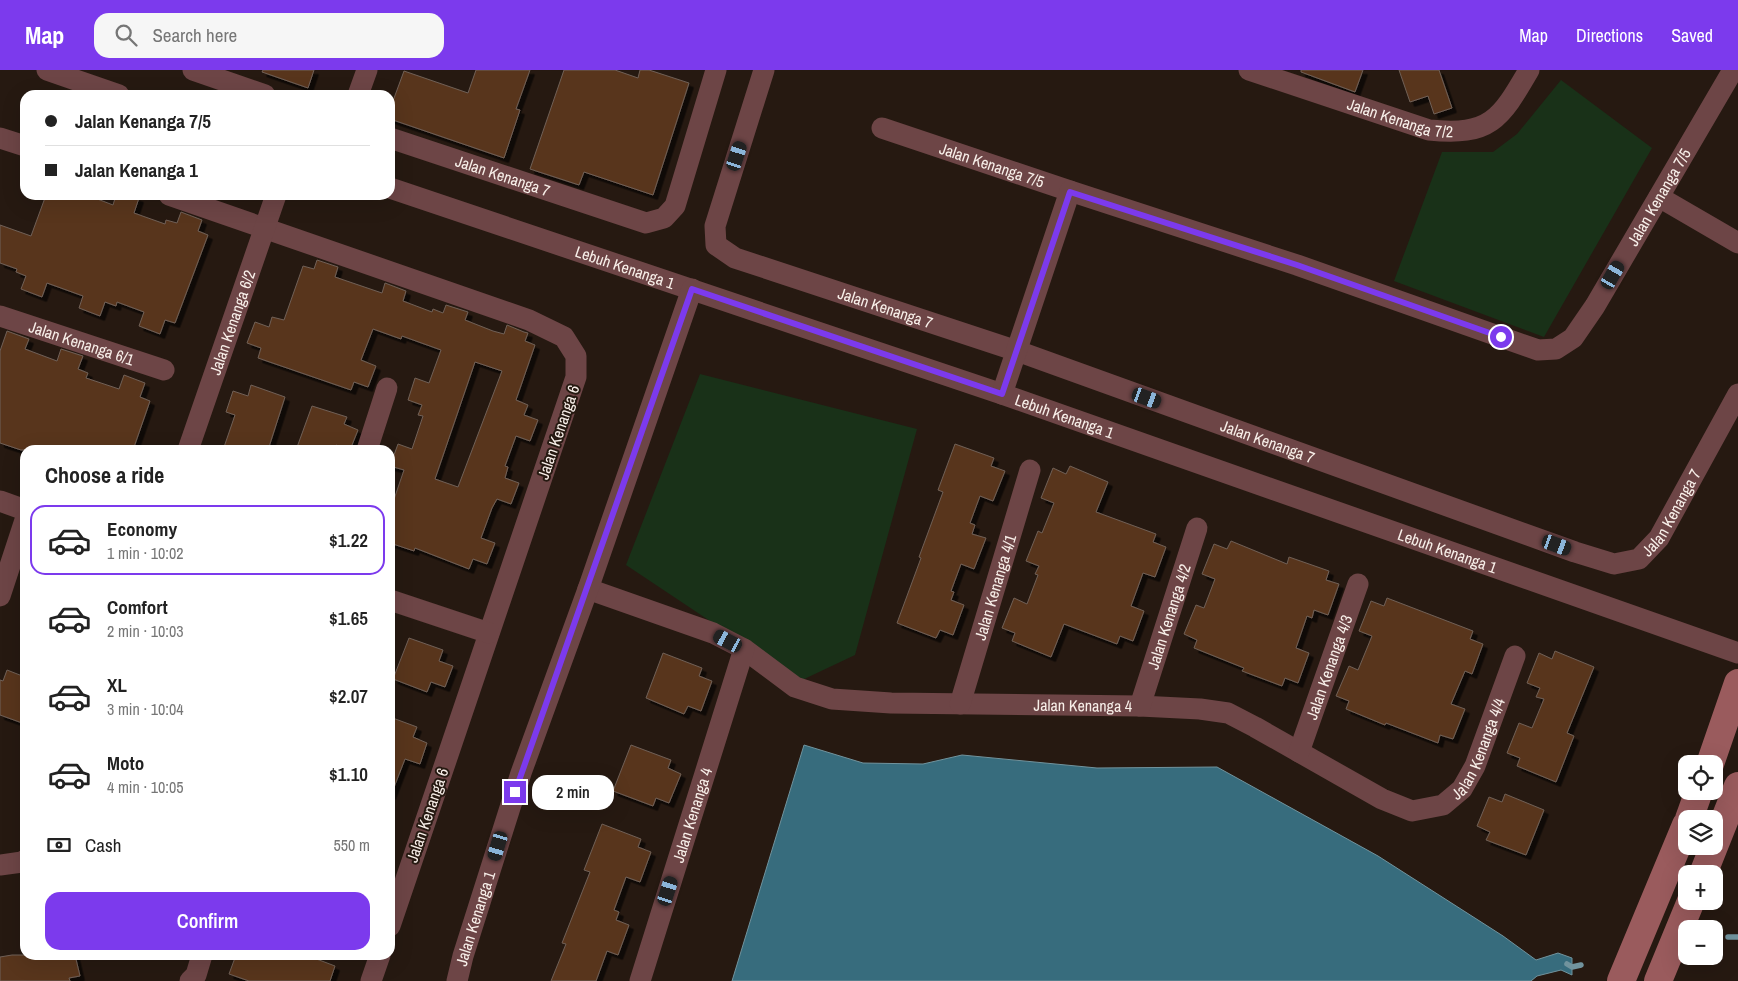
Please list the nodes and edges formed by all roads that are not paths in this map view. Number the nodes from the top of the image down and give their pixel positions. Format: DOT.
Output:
graph roads {
  1 [pos="46,70"];
  2 [pos="193,70"];
  3 [pos="367,70"];
  4 [pos="716,70"];
  5 [pos="764,70"];
  6 [pos="1249,70"];
  7 [pos="1529,70"];
  8 [pos="1732,70"];
  9 [pos="104,90"];
  10 [pos="251,90"];
  11 [pos="360,90"];
  12 [pos="882,128"];
  13 [pos="0,138"];
  14 [pos="395,140"];
  15 [pos="20,144"];
  16 [pos="395,190"];
  17 [pos="1070,192"];
  18 [pos="1659,197"];
  19 [pos="184,200"];
  20 [pos="274,200"];
  21 [pos="265,227"];
  22 [pos="1738,243"];
  23 [pos="692,289"];
  24 [pos="0,316"];
  25 [pos="1016,351"];
  26 [pos="164,370"];
  27 [pos="387,388"];
  28 [pos="1002,394"];
  29 [pos="1738,394"];
  30 [pos="190,445"];
  31 [pos="369,445"];
  32 [pos="1030,470"];
  33 [pos="0,501"];
  34 [pos="20,508"];
  35 [pos="1197,528"];
  36 [pos="20,535"];
  37 [pos="1358,584"];
  38 [pos="588,589"];
  39 [pos="0,596"];
  40 [pos="395,602"];
  41 [pos="489,633"];
  42 [pos="744,649"];
  43 [pos="1738,653"];
  44 [pos="1515,656"];
  45 [pos="1738,683"];
  46 [pos="960,704"];
  47 [pos="1140,706"];
  48 [pos="1300,752"];
  49 [pos="1713,755"];
  50 [pos="1738,786"];
  51 [pos="1412,810"];
  52 [pos="1678,845"];
  53 [pos="20,862"];
  54 [pos="0,865"];
  55 [pos="1706,865"];
  56 [pos="1687,910"];
  57 [pos="395,911"];
  58 [pos="200,960"];
  59 [pos="378,960"];
  60 [pos="190,981"];
  61 [pos="371,981"];
  62 [pos="457,981"];
  63 [pos="640,981"];
  64 [pos="1621,981"];
  65 [pos="1658,981"];
  1 -- 9 [label="street"];
  2 -- 10 [label="street"];
  3 -- 11 [label="street"];
  4 -- 14 [label="street, Jalan Kenanga 7"];
  5 -- 25 [label="street, Jalan Kenanga 7"];
  6 -- 7 [label="street, Jalan Kenanga 7/2"];
  8 -- 18 [label="street, Jalan Kenanga 7/5"];
  12 -- 17 [label="street, Jalan Kenanga 7/5"];
  13 -- 15 [label="street"];
  16 -- 23 [label="street, Lebuh Kenanga 1"];
  17 -- 18 [label="street, Jalan Kenanga 7/5"];
  17 -- 25 [label="street"];
  18 -- 22 [label="street"];
  19 -- 21 [label="street, Jalan Kenanga 6"];
  20 -- 21 [label="street, Jalan Kenanga 6/2"];
  21 -- 30 [label="street, Jalan Kenanga 6/2"];
  21 -- 41 [label="street, Jalan Kenanga 6"];
  23 -- 28 [label="street, Lebuh Kenanga 1"];
  23 -- 38 [label="street, Jalan Kenanga 1"];
  24 -- 26 [label="street, Jalan Kenanga 6/1"];
  25 -- 28 [label="street"];
  25 -- 29 [label="street, Jalan Kenanga 7"];
  27 -- 31 [label="street"];
  28 -- 43 [label="street, Lebuh Kenanga 1"];
  32 -- 46 [label="street, Jalan Kenanga 4/1"];
  33 -- 34 [label="street"];
  35 -- 47 [label="street, Jalan Kenanga 4/2"];
  36 -- 39 [label="street"];
  37 -- 48 [label="street, Jalan Kenanga 4/3"];
  38 -- 42 [label="street, Jalan Kenanga 4"];
  38 -- 62 [label="street, Jalan Kenanga 1"];
  40 -- 41 [label="street"];
  41 -- 57 [label="street, Jalan Kenanga 6"];
  42 -- 46 [label="street, Jalan Kenanga 4"];
  42 -- 63 [label="street, Jalan Kenanga 4"];
  44 -- 51 [label="street, Jalan Kenanga 4/4"];
  45 -- 49 [label="street"];
  46 -- 47 [label="street, Jalan Kenanga 4"];
  47 -- 48 [label="street, Jalan Kenanga 4"];
  48 -- 51 [label="street, Jalan Kenanga 4"];
  50 -- 55 [label="street"];
  52 -- 64 [label="street"];
  53 -- 54 [label="street"];
  56 -- 65 [label="street"];
  58 -- 60 [label="street"];
  59 -- 61 [label="street"];
}
